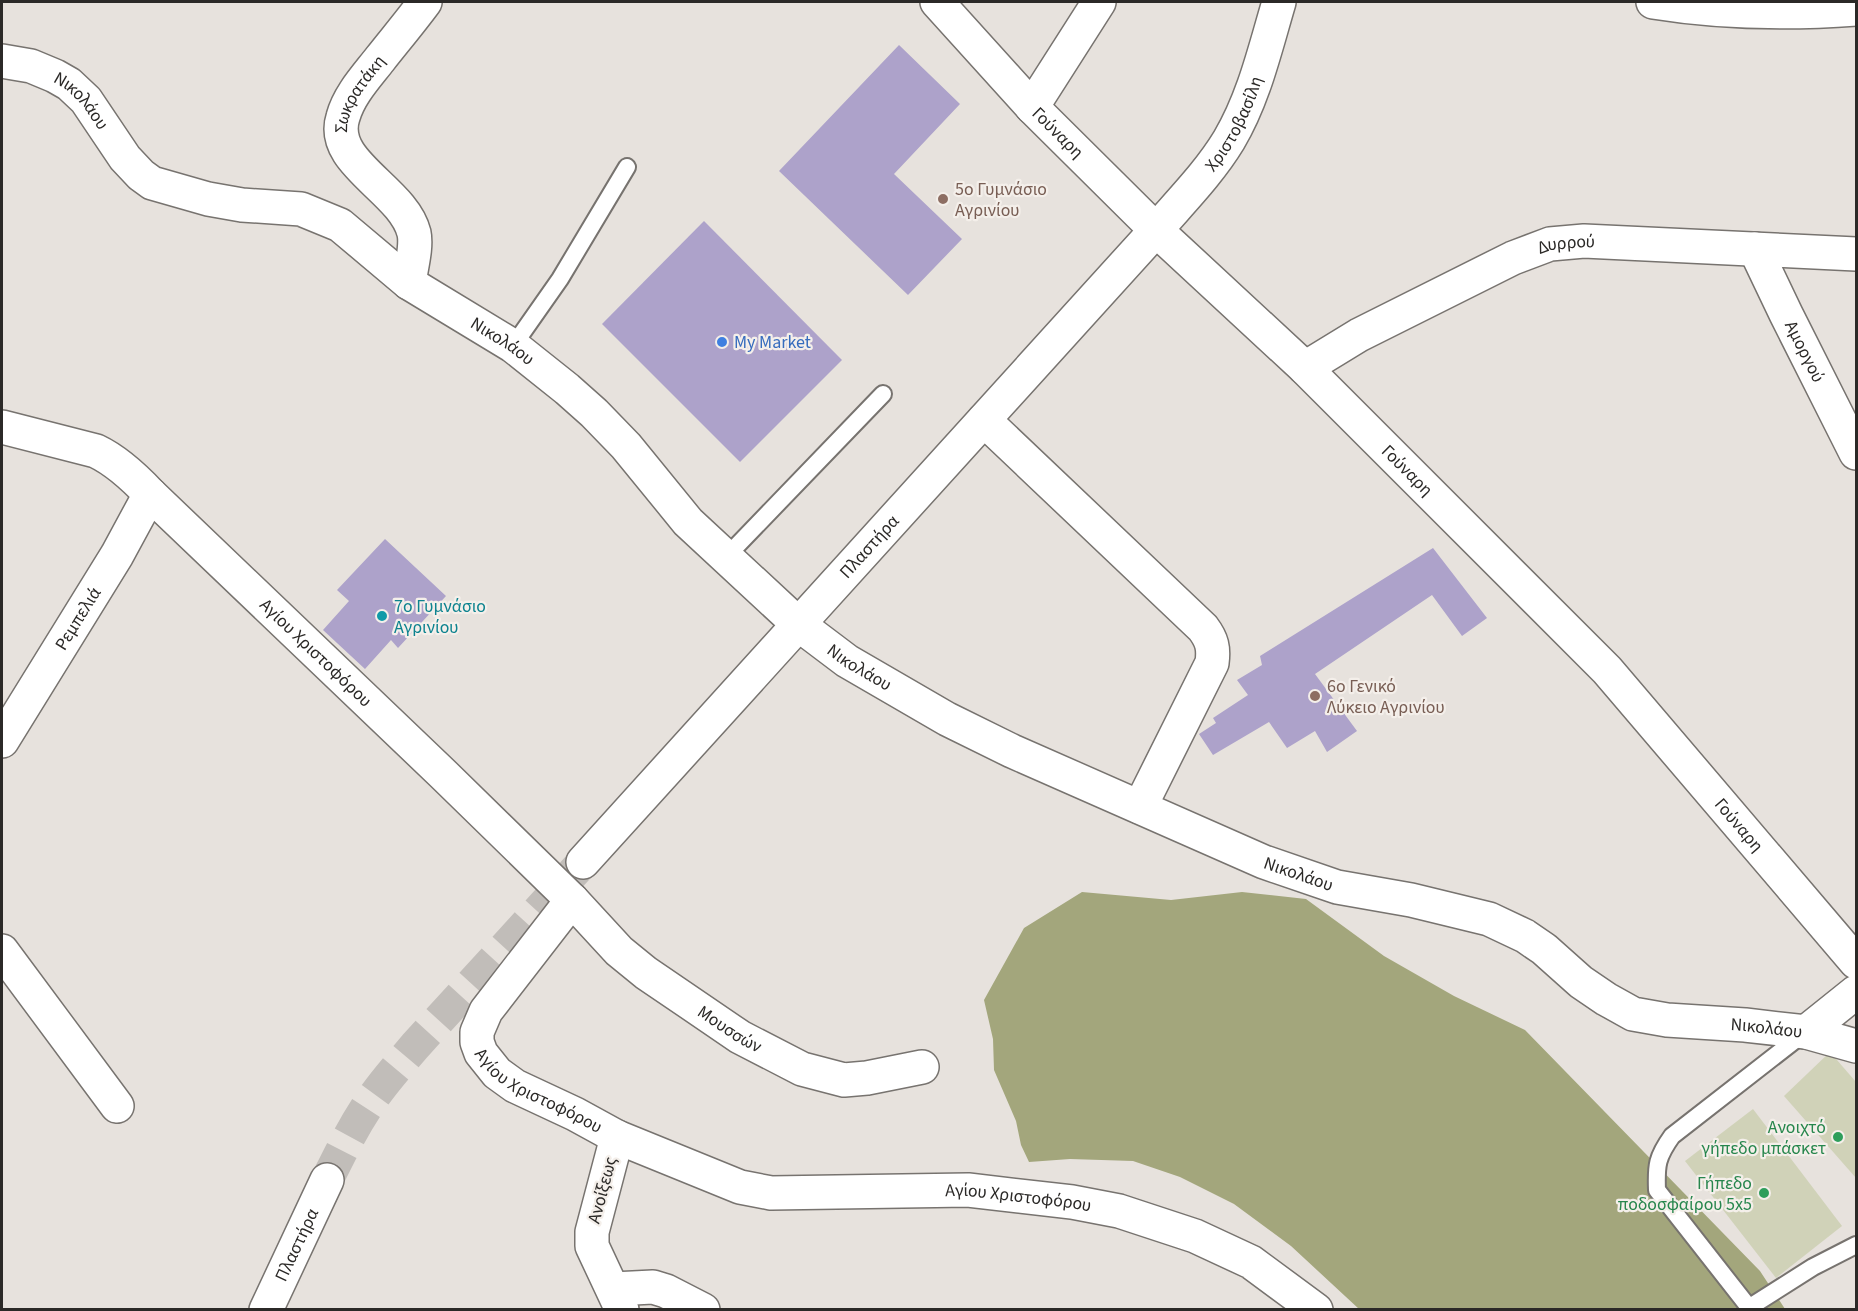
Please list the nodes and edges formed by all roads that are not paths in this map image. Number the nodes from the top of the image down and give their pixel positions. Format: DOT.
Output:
graph roads {
  1 [pos="425,2"];
  2 [pos="937,2"];
  3 [pos="1099,2"];
  4 [pos="1279,2"];
  5 [pos="1653,2"];
  6 [pos="1857,9"];
  7 [pos="2,61"];
  8 [pos="1032,107"];
  9 [pos="627,167"];
  10 [pos="1156,230"];
  11 [pos="1755,249"];
  12 [pos="1857,254"];
  13 [pos="409,283"];
  14 [pos="513,346"];
  15 [pos="1305,368"];
  16 [pos="883,394"];
  17 [pos="984,420"];
  18 [pos="2,427"];
  19 [pos="1857,453"];
  20 [pos="150,494"];
  21 [pos="725,558"];
  22 [pos="798,624"];
  23 [pos="2,741"];
  24 [pos="1140,807"];
  25 [pos="584,862"];
  26 [pos="572,900"];
  27 [pos="2,951"];
  28 [pos="1857,962"];
  29 [pos="1857,992"];
  30 [pos="1806,1032"];
  31 [pos="1857,1046"];
  32 [pos="922,1067"];
  33 [pos="117,1106"];
  34 [pos="616,1137"];
  35 [pos="327,1180"];
  36 [pos="1857,1245"];
  37 [pos="617,1299"];
  38 [pos="1750,1308"];
  39 [pos="266,1310"];
  40 [pos="703,1310"];
  41 [pos="1316,1310"];
  1 -- 13 [label="street, Σωκρατάκη"];
  2 -- 8 [label="street, Γούναρη"];
  3 -- 8 [label="street"];
  4 -- 10 [label="street, Χριστοβασίλη"];
  5 -- 6 [label="street"];
  7 -- 13 [label="street, Νικολάου"];
  8 -- 10 [label="street, Γούναρη"];
  9 -- 14 [label="lane"];
  10 -- 15 [label="street, Γούναρη"];
  10 -- 17 [label="street, Πλαστήρα"];
  11 -- 12 [label="street, Δυρρού"];
  11 -- 15 [label="street, Δυρρού"];
  11 -- 19 [label="street, Αμοργού"];
  13 -- 14 [label="street, Νικολάου"];
  14 -- 21 [label="street, Νικολάου"];
  15 -- 28 [label="street, Γούναρη"];
  16 -- 21 [label="lane"];
  17 -- 22 [label="street, Πλαστήρα"];
  17 -- 24 [label="street"];
  18 -- 20 [label="street, Αγίου Χριστοφόρου"];
  20 -- 23 [label="street, Ρεμπελιά"];
  20 -- 26 [label="street, Αγίου Χριστοφόρου"];
  21 -- 22 [label="street, Νικολάου"];
  22 -- 24 [label="street, Νικολάου"];
  22 -- 25 [label="street, Πλαστήρα"];
  24 -- 30 [label="street, Νικολάου"];
  26 -- 32 [label="street, Μουσσών"];
  26 -- 34 [label="street, Αγίου Χριστοφόρου"];
  27 -- 33 [label="street"];
  29 -- 30 [label="street"];
  30 -- 31 [label="street, Νικολάου"];
  30 -- 38 [label="lane"];
  34 -- 37 [label="street, Ανοίξεως"];
  34 -- 41 [label="street, Αγίου Χριστοφόρου"];
  35 -- 39 [label="street, Πλαστήρα"];
  36 -- 38 [label="lane"];
  37 -- 40 [label="street"];
}
